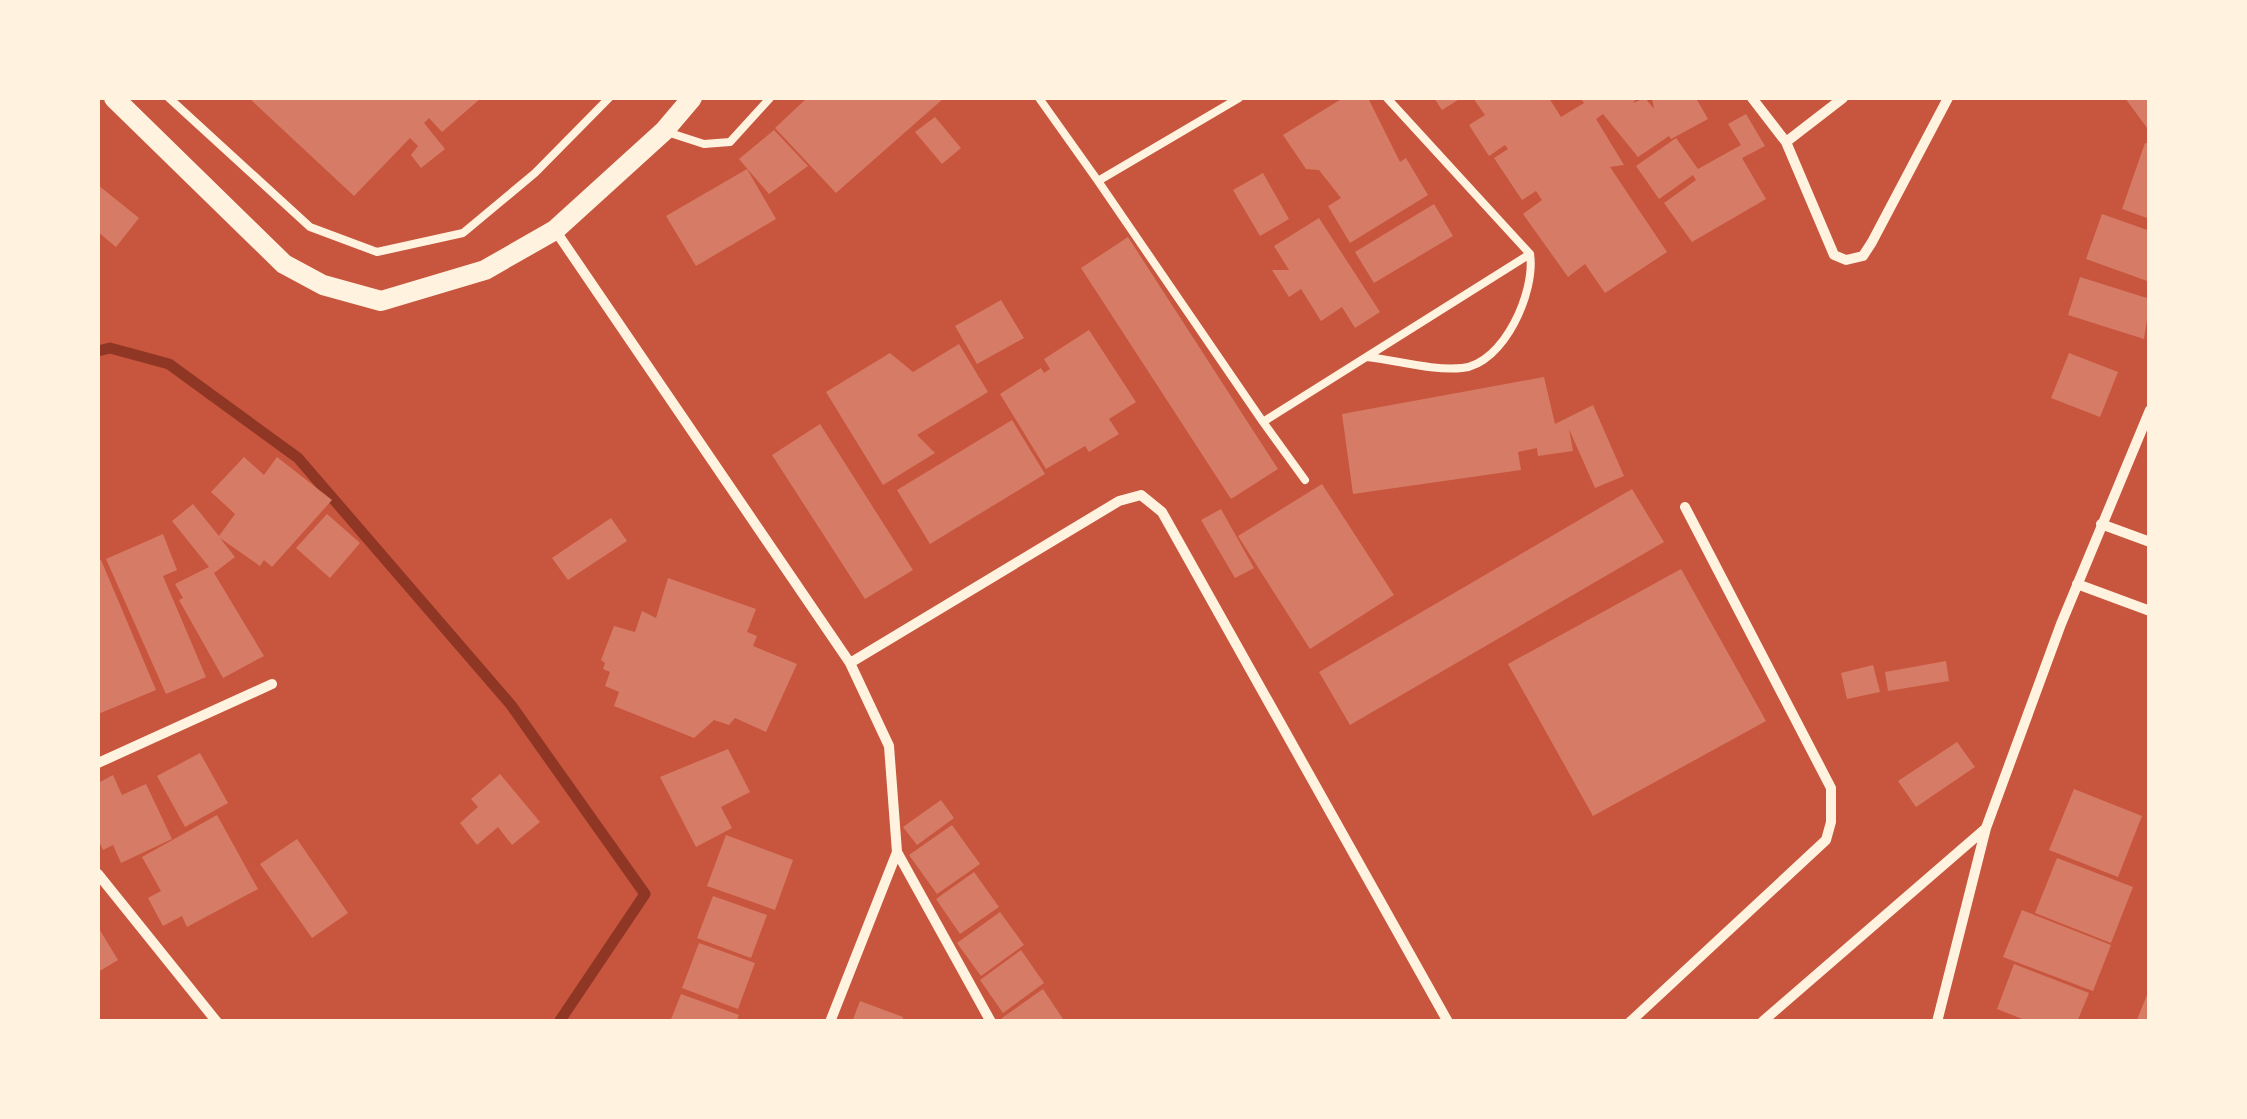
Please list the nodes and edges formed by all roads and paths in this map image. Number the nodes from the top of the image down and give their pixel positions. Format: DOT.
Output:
graph roads {
  1 [pos="169,98"];
  2 [pos="609,98"];
  3 [pos="692,98"];
  4 [pos="770,98"];
  5 [pos="1039,98"];
  6 [pos="1239,98"];
  7 [pos="1387,98"];
  8 [pos="1752,98"];
  9 [pos="1844,98"];
  10 [pos="1948,98"];
  11 [pos="122,100"];
  12 [pos="664,131"];
  13 [pos="1786,142"];
  14 [pos="1098,182"];
  15 [pos="555,230"];
  16 [pos="1530,254"];
  17 [pos="1367,357"];
  18 [pos="2150,410"];
  19 [pos="1263,422"];
  20 [pos="1305,480"];
  21 [pos="1685,507"];
  22 [pos="2100,524"];
  23 [pos="2150,542"];
  24 [pos="2077,584"];
  25 [pos="2150,611"];
  26 [pos="850,663"];
  27 [pos="272,684"];
  28 [pos="98,763"];
  29 [pos="1986,828"];
  30 [pos="896,852"];
  31 [pos="98,874"];
  32 [pos="217,1022"];
  33 [pos="830,1022"];
  34 [pos="991,1022"];
  35 [pos="1448,1022"];
  36 [pos="1630,1022"];
  37 [pos="1762,1022"];
  38 [pos="1937,1022"];
  1 -- 2 [label="lane"];
  3 -- 12 [label="main road"];
  4 -- 12 [label="lane"];
  5 -- 14 [label="lane"];
  6 -- 14 [label="lane"];
  7 -- 16 [label="lane"];
  8 -- 13 [label="street"];
  9 -- 13 [label="street"];
  10 -- 13 [label="street"];
  11 -- 15 [label="main road"];
  12 -- 15 [label="main road"];
  14 -- 19 [label="lane"];
  15 -- 26 [label="street"];
  16 -- 17 [label="lane"];
  16 -- 17 [label="lane"];
  17 -- 19 [label="lane"];
  18 -- 22 [label="street"];
  19 -- 20 [label="lane"];
  21 -- 36 [label="street"];
  22 -- 23 [label="street"];
  22 -- 24 [label="street"];
  24 -- 25 [label="street"];
  24 -- 29 [label="street"];
  26 -- 30 [label="street"];
  26 -- 35 [label="street"];
  27 -- 28 [label="street"];
  29 -- 37 [label="street"];
  29 -- 38 [label="street"];
  30 -- 33 [label="street"];
  30 -- 34 [label="street"];
  31 -- 32 [label="street"];
}
